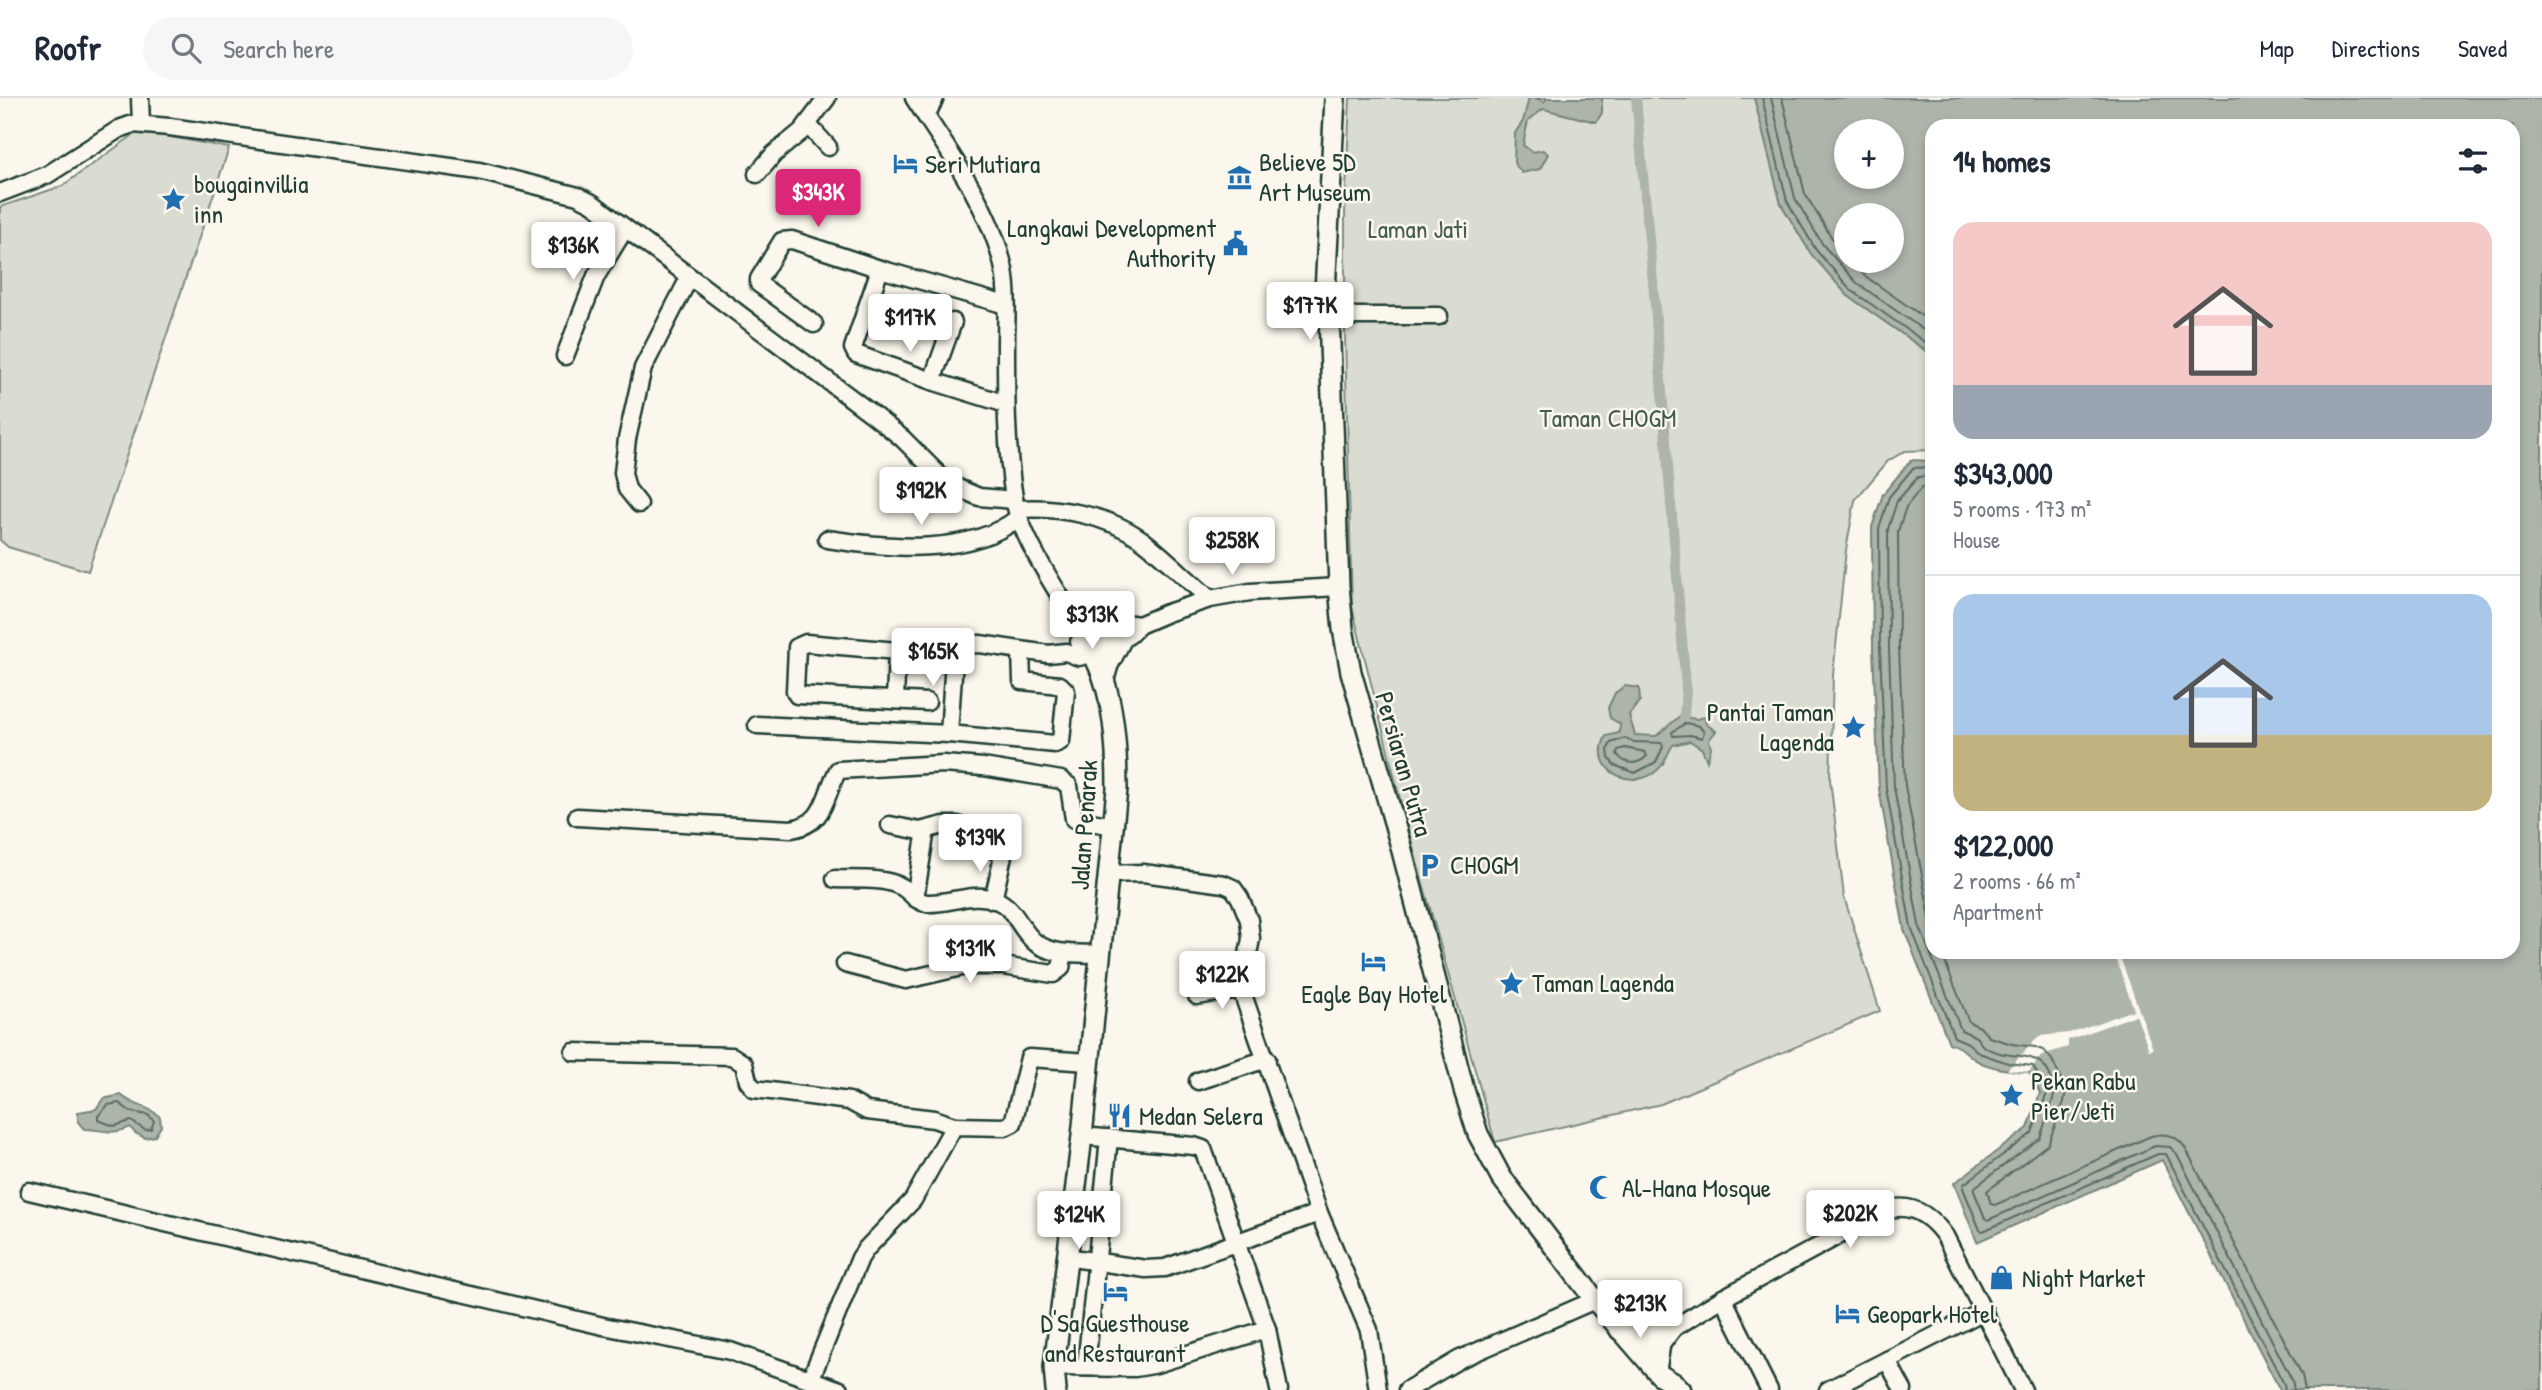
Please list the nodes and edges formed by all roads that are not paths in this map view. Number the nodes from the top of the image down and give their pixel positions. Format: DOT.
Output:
graph roads {
  1 [pos="140,98"];
  2 [pos="827,98"];
  3 [pos="914,98"];
  4 [pos="935,98"];
  5 [pos="1335,98"];
  6 [pos="926,116"];
  7 [pos="141,124"];
  8 [pos="808,125"];
  9 [pos="828,147"];
  10 [pos="757,174"];
  11 [pos="0,193"];
  12 [pos="624,230"];
  13 [pos="880,269"];
  14 [pos="689,278"];
  15 [pos="1006,305"];
  16 [pos="1329,316"];
  17 [pos="1439,316"];
  18 [pos="953,322"];
  19 [pos="814,324"];
  20 [pos="565,356"];
  21 [pos="932,381"];
  22 [pos="1006,404"];
  23 [pos="639,504"];
  24 [pos="1017,509"];
  25 [pos="827,539"];
  26 [pos="1339,587"];
  27 [pos="1210,599"];
  28 [pos="1073,615"];
  29 [pos="1117,634"];
  30 [pos="955,645"];
  31 [pos="1089,646"];
  32 [pos="1021,650"];
  33 [pos="897,651"];
  34 [pos="1104,679"];
  35 [pos="895,700"];
  36 [pos="927,702"];
  37 [pos="757,725"];
  38 [pos="949,734"];
  39 [pos="578,817"];
  40 [pos="890,825"];
  41 [pos="1114,826"];
  42 [pos="926,830"];
  43 [pos="1108,874"];
  44 [pos="835,879"];
  45 [pos="915,898"];
  46 [pos="993,900"];
  47 [pos="1064,953"];
  48 [pos="1100,954"];
  49 [pos="845,964"];
  50 [pos="1241,989"];
  51 [pos="1196,996"];
  52 [pos="574,1052"];
  53 [pos="1267,1059"];
  54 [pos="1089,1062"];
  55 [pos="1198,1081"];
  56 [pos="954,1126"];
  57 [pos="1082,1136"];
  58 [pos="1109,1138"];
  59 [pos="29,1191"];
  60 [pos="1319,1213"];
  61 [pos="1236,1243"];
  62 [pos="1066,1257"];
  63 [pos="1096,1260"];
  64 [pos="1723,1298"];
  65 [pos="1595,1300"];
  66 [pos="1984,1311"];
  67 [pos="1267,1329"];
  68 [pos="1671,1329"];
  69 [pos="1620,1330"];
  70 [pos="1637,1350"];
  71 [pos="1888,1360"];
  72 [pos="1054,1367"];
  73 [pos="1086,1367"];
  74 [pos="811,1378"];
  75 [pos="1660,1378"];
  76 [pos="840,1390"];
  77 [pos="1056,1390"];
  78 [pos="1279,1390"];
  79 [pos="1378,1390"];
  80 [pos="1407,1390"];
  81 [pos="1681,1390"];
  82 [pos="1769,1390"];
  83 [pos="1828,1390"];
  84 [pos="1903,1390"];
  85 [pos="2022,1390"];
  1 -- 7 [label="street"];
  2 -- 8 [label="street"];
  3 -- 6 [label="street, Jalan Penarak"];
  4 -- 6 [label="street"];
  5 -- 16 [label="main road, Persiaran Putra"];
  6 -- 15 [label="street, Jalan Penarak"];
  7 -- 11 [label="street"];
  7 -- 12 [label="street"];
  8 -- 9 [label="street"];
  8 -- 10 [label="street"];
  12 -- 14 [label="street"];
  12 -- 20 [label="street"];
  13 -- 15 [label="street"];
  13 -- 19 [label="street"];
  13 -- 21 [label="street"];
  14 -- 23 [label="street"];
  14 -- 24 [label="street"];
  15 -- 22 [label="street, Jalan Penarak"];
  16 -- 17 [label="street"];
  16 -- 26 [label="main road, Persiaran Putra"];
  18 -- 21 [label="street"];
  21 -- 22 [label="street"];
  22 -- 24 [label="street, Jalan Penarak"];
  24 -- 25 [label="street"];
  24 -- 27 [label="street"];
  24 -- 28 [label="street, Jalan Penarak"];
  26 -- 27 [label="street"];
  26 -- 65 [label="main road, Persiaran Putra"];
  27 -- 29 [label="street"];
  28 -- 29 [label="street"];
  28 -- 31 [label="street, Jalan Penarak"];
  29 -- 31 [label="street"];
  29 -- 34 [label="main road"];
  30 -- 32 [label="street"];
  30 -- 33 [label="street"];
  30 -- 38 [label="street"];
  31 -- 32 [label="street"];
  31 -- 34 [label="main road, Jalan Penarak"];
  32 -- 38 [label="street"];
  33 -- 35 [label="street"];
  33 -- 35 [label="street"];
  34 -- 41 [label="main road, Jalan Penarak"];
  35 -- 36 [label="street"];
  37 -- 38 [label="street"];
  39 -- 41 [label="street"];
  40 -- 42 [label="street"];
  41 -- 43 [label="main road, Jalan Penarak"];
  42 -- 45 [label="street"];
  42 -- 46 [label="street"];
  43 -- 48 [label="main road, Jalan Penarak"];
  43 -- 50 [label="street"];
  44 -- 45 [label="street"];
  45 -- 46 [label="street"];
  46 -- 47 [label="street"];
  47 -- 48 [label="street"];
  47 -- 49 [label="street"];
  48 -- 54 [label="main road, Jalan Penarak"];
  50 -- 51 [label="street"];
  50 -- 53 [label="street"];
  52 -- 56 [label="street"];
  53 -- 55 [label="street"];
  53 -- 60 [label="street"];
  54 -- 56 [label="street"];
  54 -- 57 [label="main road, Jalan Penarak"];
  56 -- 74 [label="street"];
  57 -- 58 [label="street"];
  57 -- 62 [label="main road, Jalan Penarak"];
  58 -- 61 [label="street"];
  58 -- 63 [label="street"];
  59 -- 74 [label="street"];
  60 -- 61 [label="street"];
  60 -- 79 [label="street"];
  61 -- 63 [label="street"];
  61 -- 67 [label="street"];
  62 -- 63 [label="street"];
  62 -- 72 [label="main road, Jalan Penarak"];
  63 -- 73 [label="street"];
  64 -- 66 [label="street"];
  64 -- 68 [label="street"];
  64 -- 82 [label="street"];
  65 -- 69 [label="main road, Persiaran Putra"];
  65 -- 80 [label="street"];
  66 -- 71 [label="street"];
  66 -- 85 [label="street"];
  67 -- 73 [label="street"];
  67 -- 78 [label="street"];
  68 -- 69 [label="main road"];
  68 -- 70 [label="street"];
  68 -- 75 [label="main road"];
  69 -- 70 [label="main road, Persiaran Putra"];
  70 -- 75 [label="main road, Persiaran Putra"];
  71 -- 83 [label="street"];
  71 -- 84 [label="street"];
  72 -- 73 [label="street"];
  72 -- 77 [label="main road, Jalan Penarak"];
  74 -- 76 [label="street"];
  75 -- 81 [label="main road, Persiaran Putra"];
}
